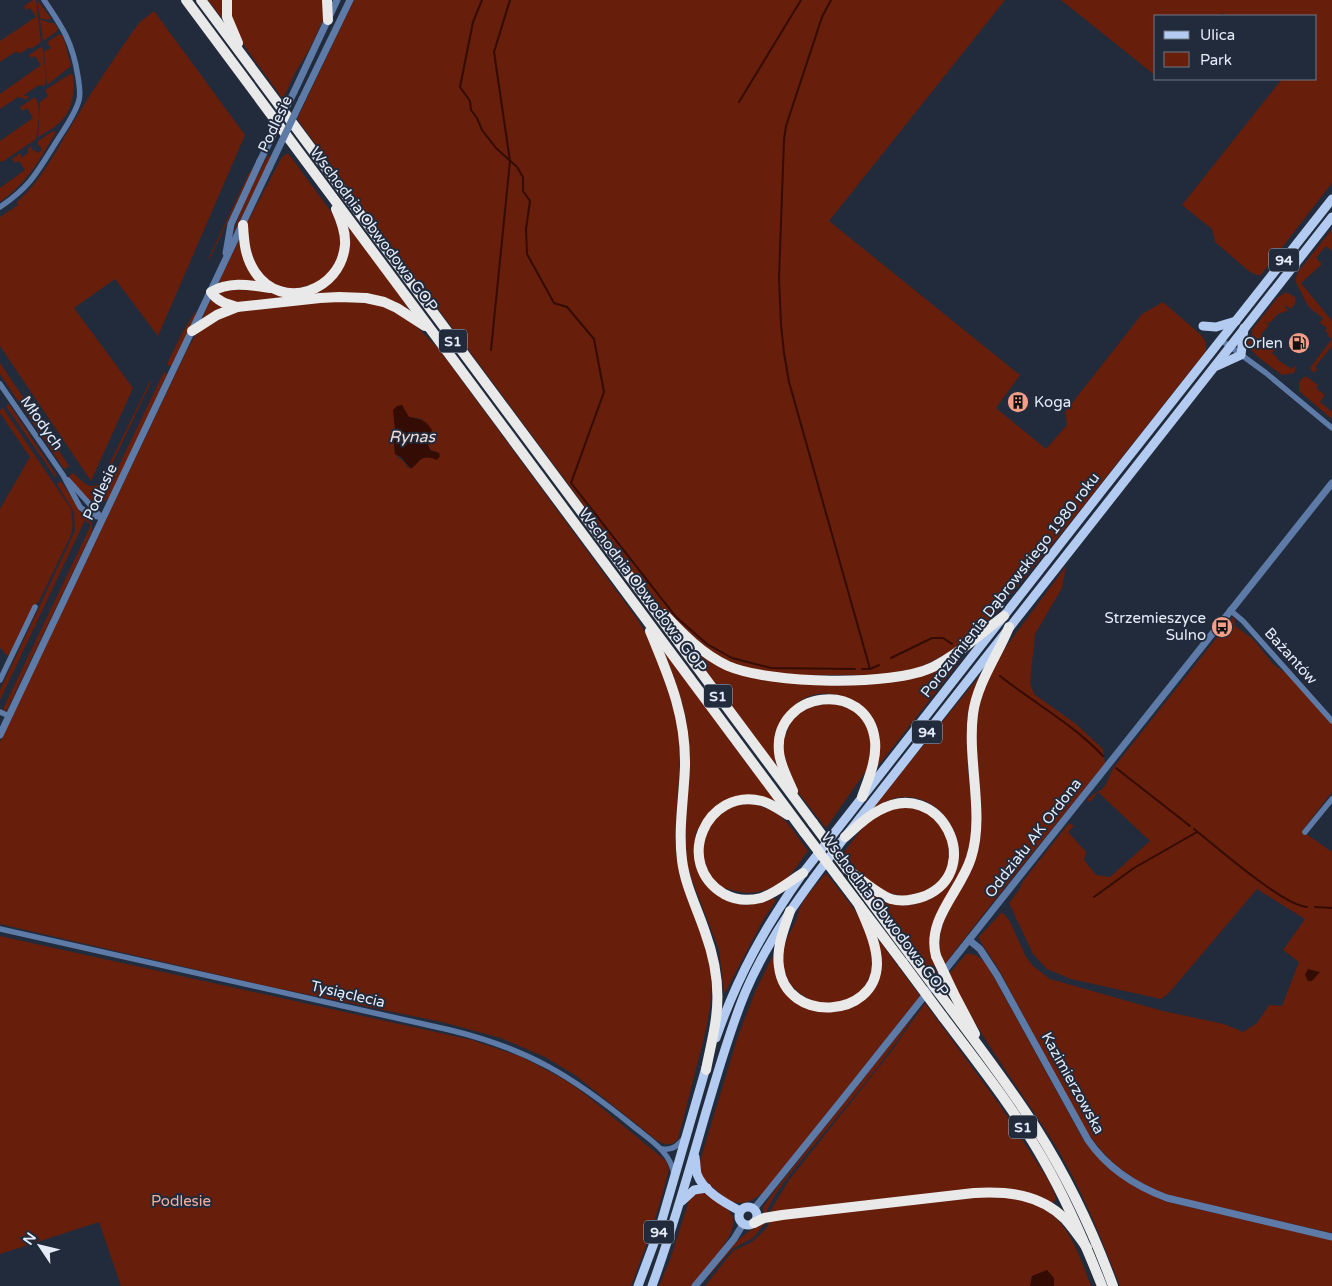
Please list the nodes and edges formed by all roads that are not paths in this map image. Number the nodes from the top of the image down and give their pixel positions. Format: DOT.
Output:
graph roads {
  1 [pos="44,0"];
  2 [pos="186,0"];
  3 [pos="200,0"];
  4 [pos="227,0"];
  5 [pos="327,0"];
  6 [pos="337,0"];
  7 [pos="350,0"];
  8 [pos="328,20"];
  9 [pos="247,62"];
  10 [pos="328,192"];
  11 [pos="1332,199"];
  12 [pos="0,207"];
  13 [pos="1332,217"];
  14 [pos="243,225"];
  15 [pos="226,261"];
  16 [pos="270,288"];
  17 [pos="211,292"];
  18 [pos="237,307"];
  19 [pos="1236,321"];
  20 [pos="1203,326"];
  21 [pos="1244,328"];
  22 [pos="192,331"];
  23 [pos="432,331"];
  24 [pos="1221,340"];
  25 [pos="1230,346"];
  26 [pos="1241,355"];
  27 [pos="1212,369"];
  28 [pos="0,384"];
  29 [pos="1332,428"];
  30 [pos="63,475"];
  31 [pos="1332,482"];
  32 [pos="103,518"];
  33 [pos="640,590"];
  34 [pos="35,607"];
  35 [pos="1230,610"];
  36 [pos="642,614"];
  37 [pos="1004,616"];
  38 [pos="1009,627"];
  39 [pos="0,680"];
  40 [pos="0,712"];
  41 [pos="9,716"];
  42 [pos="1332,721"];
  43 [pos="0,734"];
  44 [pos="862,797"];
  45 [pos="1332,799"];
  46 [pos="797,802"];
  47 [pos="796,820"];
  48 [pos="1305,832"];
  49 [pos="845,837"];
  50 [pos="846,867"];
  51 [pos="803,873"];
  52 [pos="859,905"];
  53 [pos="790,911"];
  54 [pos="0,929"];
  55 [pos="969,940"];
  56 [pos="979,1047"];
  57 [pos="706,1070"];
  58 [pos="687,1135"];
  59 [pos="662,1149"];
  60 [pos="694,1153"];
  61 [pos="674,1178"];
  62 [pos="707,1188"];
  63 [pos="680,1204"];
  64 [pos="754,1209"];
  65 [pos="740,1212"];
  66 [pos="748,1223"];
  67 [pos="1332,1237"];
  68 [pos="1087,1248"];
  69 [pos="638,1286"];
  70 [pos="652,1286"];
  71 [pos="695,1286"];
  72 [pos="1102,1286"];
  73 [pos="1113,1286"];
  1 -- 12 [label="street"];
  2 -- 10 [label="highway, Wschodnia Obwodowa GOP / S1"];
  3 -- 9 [label="highway, Wschodnia Obwodowa GOP / S1"];
  4 -- 9 [label="highway"];
  5 -- 8 [label="highway"];
  6 -- 8 [label="street, Podlesie"];
  7 -- 14 [label="street, Podlesie, bridge"];
  8 -- 15 [label="street, Podlesie, bridge"];
  9 -- 33 [label="highway, Wschodnia Obwodowa GOP / S1"];
  10 -- 16 [label="highway"];
  10 -- 23 [label="highway, Wschodnia Obwodowa GOP / S1"];
  11 -- 19 [label="main road, Porozumienia Dąbrowskiego 1980 roku / 94"];
  13 -- 21 [label="main road, Porozumienia Dąbrowskiego 1980 roku / 94"];
  14 -- 15 [label="street, Podlesie"];
  14 -- 16 [label="highway"];
  15 -- 17 [label="street, Podlesie"];
  16 -- 17 [label="highway"];
  17 -- 18 [label="highway"];
  17 -- 22 [label="street, Podlesie"];
  18 -- 22 [label="highway"];
  18 -- 23 [label="highway"];
  19 -- 20 [label="main road"];
  19 -- 24 [label="main road, Porozumienia Dąbrowskiego 1980 roku / 94"];
  21 -- 25 [label="main road, Porozumienia Dąbrowskiego 1980 roku / 94"];
  21 -- 26 [label="main road"];
  22 -- 32 [label="street, Podlesie"];
  23 -- 36 [label="highway, Wschodnia Obwodowa GOP / S1"];
  24 -- 25 [label="street"];
  24 -- 37 [label="main road, Porozumienia Dąbrowskiego 1980 roku / 94"];
  25 -- 26 [label="street"];
  25 -- 27 [label="main road, Porozumienia Dąbrowskiego 1980 roku / 94"];
  26 -- 27 [label="main road"];
  26 -- 29 [label="street"];
  27 -- 38 [label="main road, Porozumienia Dąbrowskiego 1980 roku / 94"];
  28 -- 30 [label="street, Młodych"];
  30 -- 32 [label="street, Młodych"];
  30 -- 32 [label="street, Młodych"];
  31 -- 35 [label="street, Oddziału AK Ordona"];
  32 -- 41 [label="street, Podlesie"];
  33 -- 37 [label="highway"];
  33 -- 46 [label="highway, Wschodnia Obwodowa GOP / S1"];
  34 -- 39 [label="street"];
  35 -- 42 [label="street, Bażantów"];
  35 -- 55 [label="street, Oddziału AK Ordona"];
  36 -- 47 [label="highway, Wschodnia Obwodowa GOP / S1"];
  36 -- 57 [label="highway"];
  37 -- 44 [label="main road, Porozumienia Dąbrowskiego 1980 roku / 94"];
  38 -- 49 [label="main road, Porozumienia Dąbrowskiego 1980 roku / 94"];
  38 -- 56 [label="highway, bridge"];
  40 -- 41 [label="street"];
  41 -- 43 [label="street, Podlesie"];
  44 -- 46 [label="highway"];
  44 -- 51 [label="main road, Porozumienia Dąbrowskiego 1980 roku / 94"];
  45 -- 48 [label="street"];
  46 -- 50 [label="highway, Wschodnia Obwodowa GOP / S1, bridge"];
  47 -- 51 [label="highway"];
  47 -- 52 [label="highway, Wschodnia Obwodowa GOP / S1, bridge"];
  49 -- 50 [label="highway"];
  49 -- 53 [label="main road, Porozumienia Dąbrowskiego 1980 roku / 94"];
  50 -- 56 [label="highway, Wschodnia Obwodowa GOP / S1, bridge"];
  51 -- 57 [label="main road, Porozumienia Dąbrowskiego 1980 roku / 94"];
  52 -- 53 [label="highway"];
  52 -- 68 [label="highway, Wschodnia Obwodowa GOP / S1, bridge"];
  53 -- 60 [label="main road, Porozumienia Dąbrowskiego 1980 roku / 94"];
  54 -- 59 [label="street, Tysiąclecia"];
  55 -- 64 [label="street, Oddziału AK Ordona"];
  55 -- 67 [label="street, Kazimierzowska"];
  56 -- 73 [label="highway, Wschodnia Obwodowa GOP / S1"];
  57 -- 58 [label="main road, Porozumienia Dąbrowskiego 1980 roku / 94"];
  58 -- 59 [label="street"];
  58 -- 61 [label="main road, Porozumienia Dąbrowskiego 1980 roku / 94"];
  59 -- 61 [label="street, Tysiąclecia"];
  60 -- 62 [label="main road"];
  60 -- 63 [label="main road, Porozumienia Dąbrowskiego 1980 roku / 94"];
  61 -- 69 [label="main road, Porozumienia Dąbrowskiego 1980 roku / 94"];
  62 -- 63 [label="main road"];
  62 -- 65 [label="main road"];
  63 -- 70 [label="main road, Porozumienia Dąbrowskiego 1980 roku / 94"];
  64 -- 65 [label="main road"];
  64 -- 66 [label="main road"];
  65 -- 66 [label="main road"];
  66 -- 68 [label="highway"];
  66 -- 71 [label="street"];
  68 -- 72 [label="highway, Wschodnia Obwodowa GOP / S1"];
}
